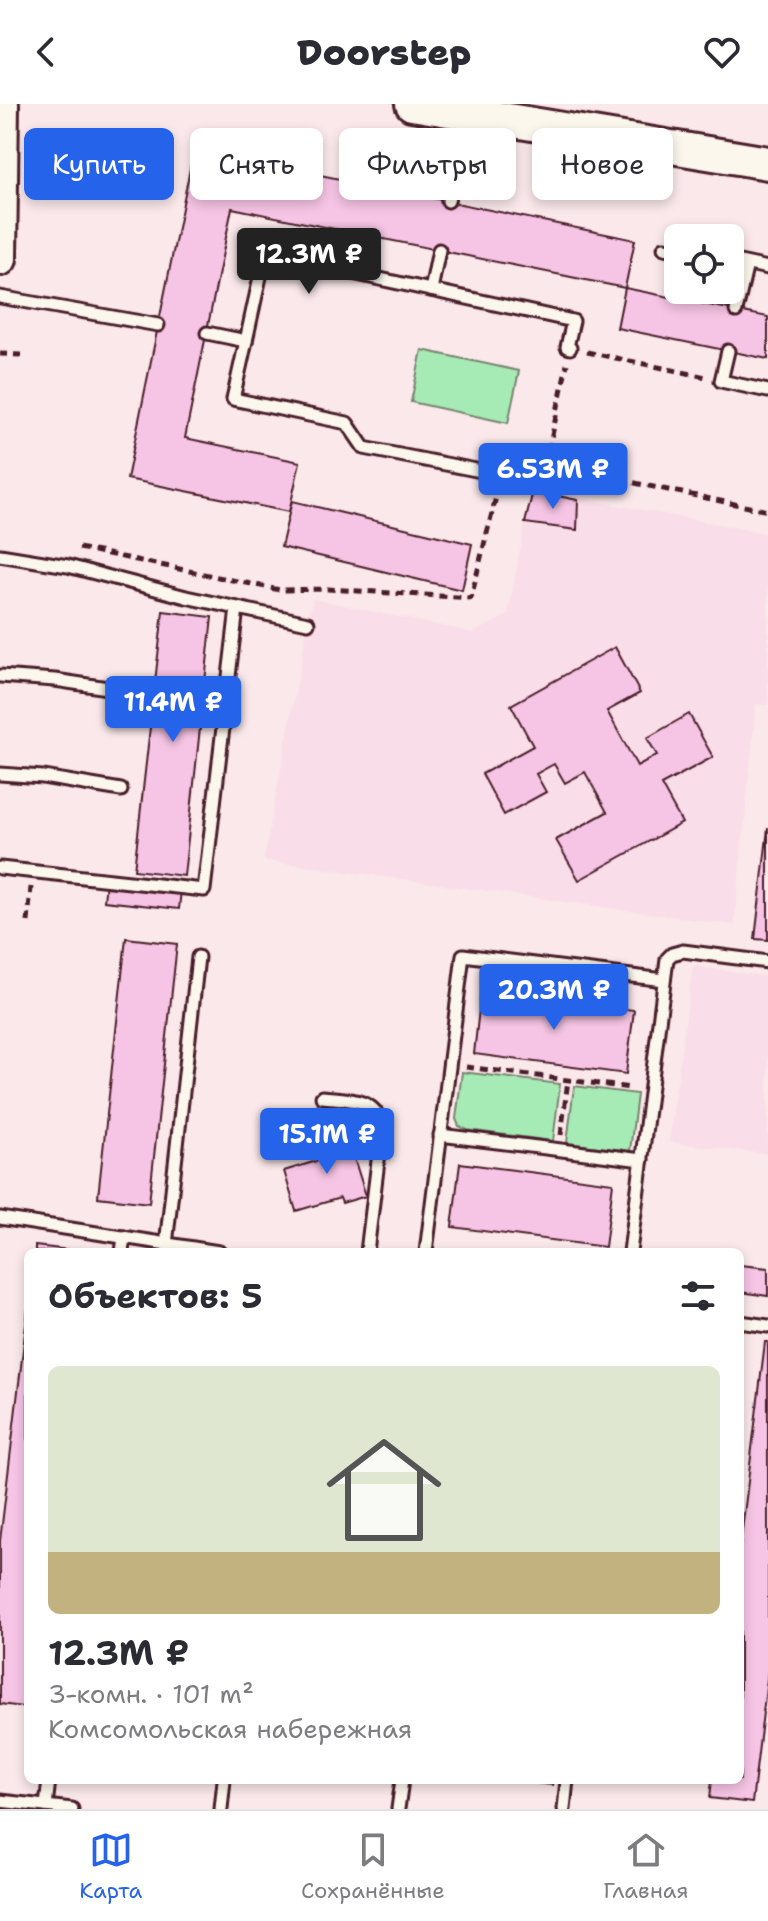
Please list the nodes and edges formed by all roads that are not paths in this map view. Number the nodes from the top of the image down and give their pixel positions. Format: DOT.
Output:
graph roads {
  1 [pos="412,104"];
  2 [pos="1,106"];
  3 [pos="466,113"];
  4 [pos="768,163"];
  5 [pos="448,201"];
  6 [pos="439,250"];
  7 [pos="0,259"];
  8 [pos="744,263"];
  9 [pos="747,264"];
  10 [pos="768,268"];
  11 [pos="431,290"];
  12 [pos="0,297"];
  13 [pos="736,311"];
  14 [pos="158,325"];
  15 [pos="207,333"];
  16 [pos="246,341"];
  17 [pos="570,350"];
  18 [pos="728,351"];
  19 [pos="768,391"];
  20 [pos="481,471"];
  21 [pos="0,555"];
  22 [pos="237,608"];
  23 [pos="308,623"];
  24 [pos="0,676"];
  25 [pos="134,692"];
  26 [pos="0,774"];
  27 [pos="121,790"];
  28 [pos="0,868"];
  29 [pos="198,957"];
  30 [pos="768,962"];
  31 [pos="664,980"];
  32 [pos="322,1097"];
  33 [pos="440,1135"];
  34 [pos="642,1160"];
  35 [pos="0,1218"];
  36 [pos="124,1237"];
  37 [pos="166,1245"];
  38 [pos="123,1248"];
  39 [pos="189,1248"];
  40 [pos="367,1248"];
  41 [pos="426,1248"];
  42 [pos="631,1248"];
  43 [pos="744,1323"];
  44 [pos="768,1326"];
  45 [pos="49,1784"];
  46 [pos="224,1784"];
  47 [pos="401,1784"];
  48 [pos="567,1784"];
  49 [pos="0,1801"];
  50 [pos="46,1806"];
  51 [pos="72,1809"];
  52 [pos="221,1809"];
  53 [pos="398,1809"];
  54 [pos="564,1809"];
  1 -- 3 [label="street"];
  2 -- 7 [label="street"];
  3 -- 4 [label="street"];
  3 -- 5 [label="lane"];
  6 -- 11 [label="lane"];
  8 -- 9 [label="lane"];
  9 -- 10 [label="lane"];
  9 -- 13 [label="lane"];
  11 -- 16 [label="lane"];
  11 -- 17 [label="lane"];
  12 -- 14 [label="lane"];
  15 -- 16 [label="lane"];
  16 -- 20 [label="lane"];
  18 -- 19 [label="lane"];
  21 -- 22 [label="lane"];
  22 -- 23 [label="lane"];
  22 -- 28 [label="lane"];
  24 -- 25 [label="lane"];
  26 -- 27 [label="lane"];
  29 -- 37 [label="lane"];
  30 -- 31 [label="lane"];
  31 -- 33 [label="lane"];
  31 -- 34 [label="lane"];
  32 -- 40 [label="lane"];
  33 -- 34 [label="lane"];
  33 -- 41 [label="lane"];
  34 -- 42 [label="lane"];
  35 -- 36 [label="lane"];
  36 -- 37 [label="lane"];
  36 -- 38 [label="lane"];
  37 -- 39 [label="lane"];
  43 -- 44 [label="lane"];
  45 -- 50 [label="lane"];
  46 -- 52 [label="lane"];
  47 -- 53 [label="lane"];
  48 -- 54 [label="lane"];
  49 -- 50 [label="lane"];
  50 -- 51 [label="lane"];
}
